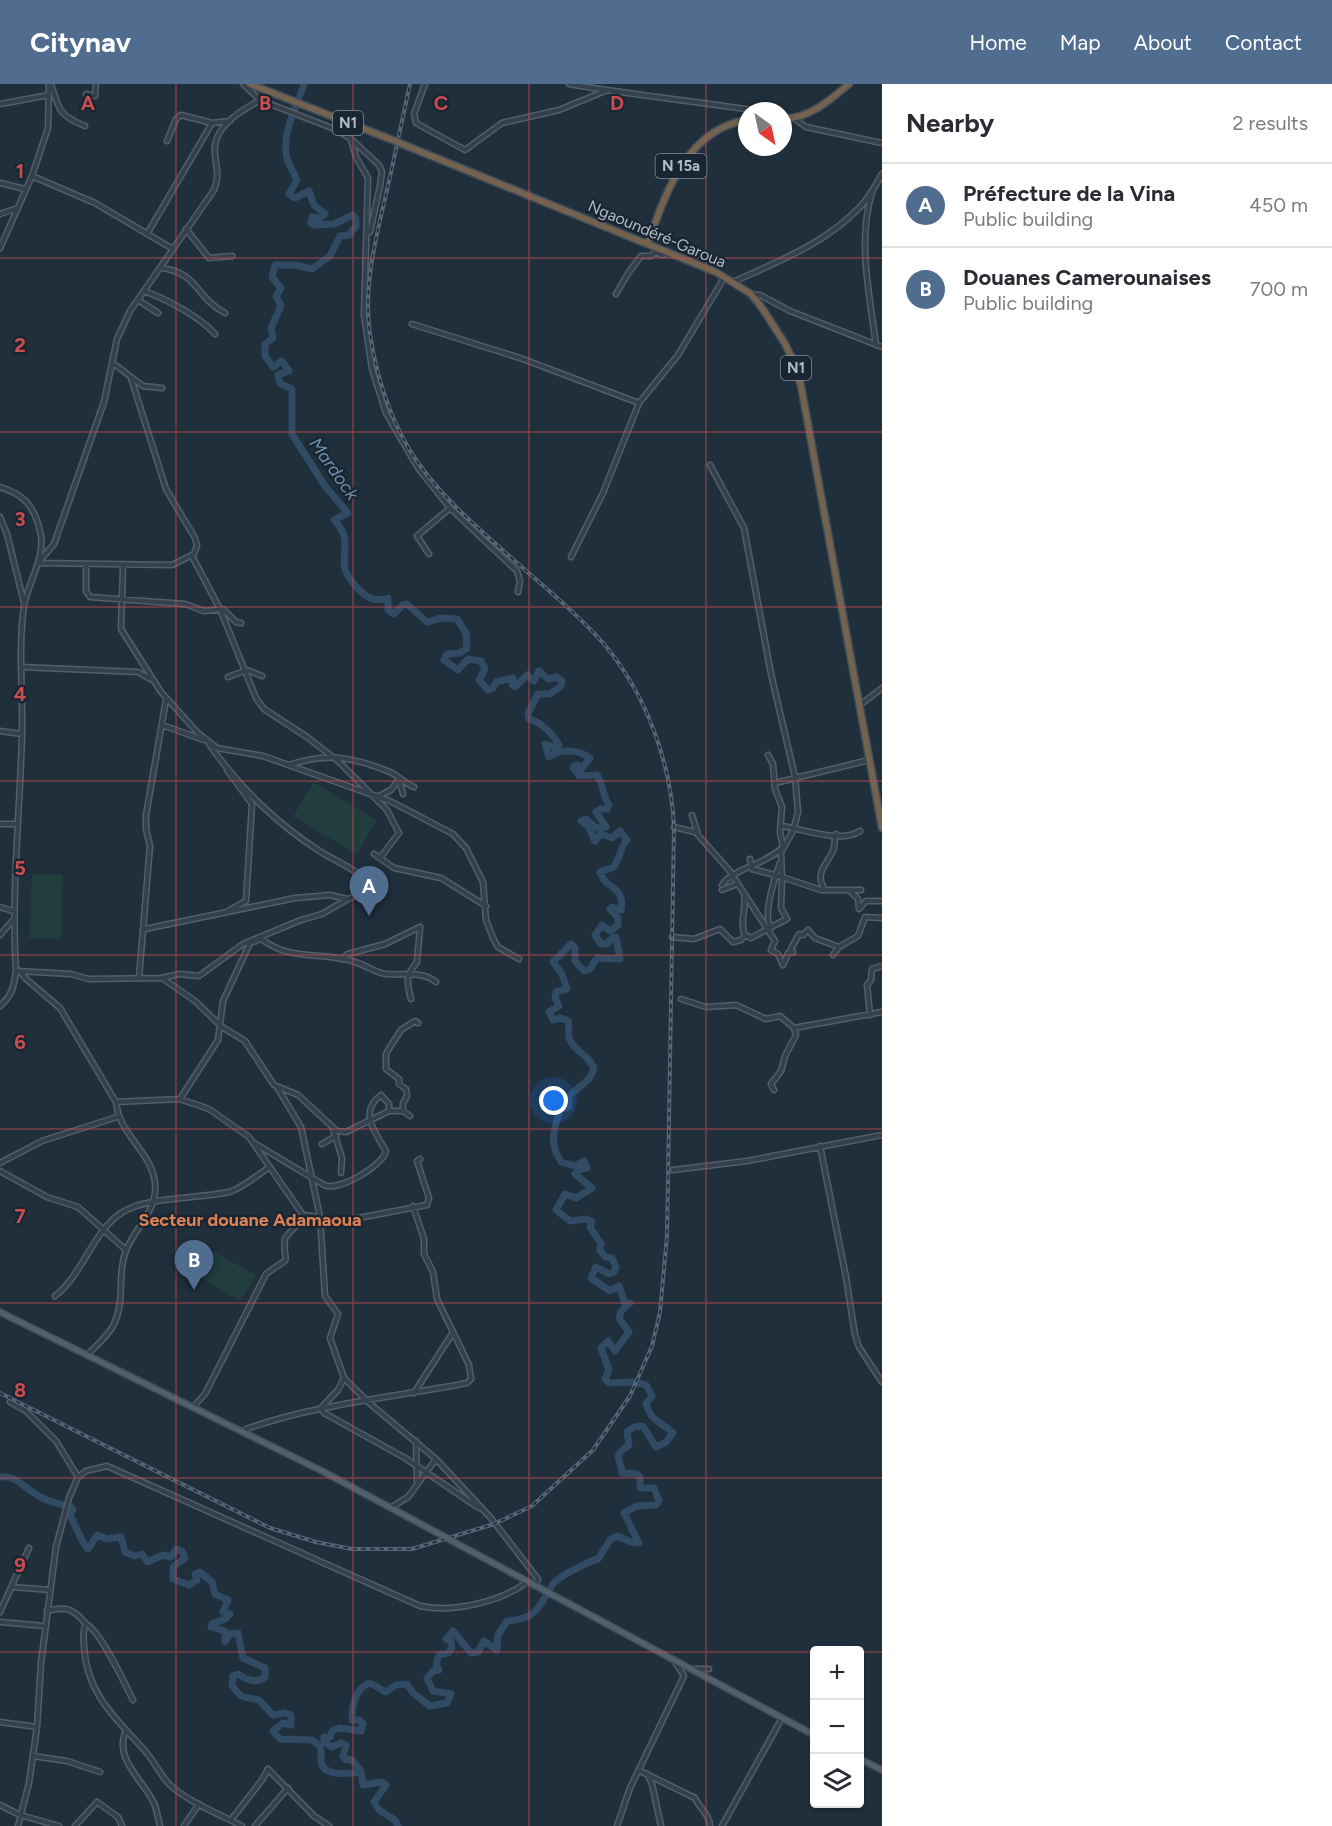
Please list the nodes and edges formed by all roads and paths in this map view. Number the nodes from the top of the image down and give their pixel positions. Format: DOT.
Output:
graph roads {
  1 [pos="50,84"];
  2 [pos="96,84"];
  3 [pos="243,84"];
  4 [pos="250,84"];
  5 [pos="425,84"];
  6 [pos="569,84"];
  7 [pos="849,84"];
  8 [pos="605,91"];
  9 [pos="274,93"];
  10 [pos="86,94"];
  11 [pos="49,95"];
  12 [pos="260,100"];
  13 [pos="0,104"];
  14 [pos="738,108"];
  15 [pos="792,119"];
  16 [pos="795,119"];
  17 [pos="231,121"];
  18 [pos="212,123"];
  19 [pos="738,123"];
  20 [pos="85,126"];
  21 [pos="351,139"];
  22 [pos="167,141"];
  23 [pos="882,143"];
  24 [pos="882,174"];
  25 [pos="32,176"];
  26 [pos="0,183"];
  27 [pos="874,187"];
  28 [pos="26,189"];
  29 [pos="18,207"];
  30 [pos="0,214"];
  31 [pos="186,229"];
  32 [pos="147,234"];
  33 [pos="368,239"];
  34 [pos="648,243"];
  35 [pos="0,248"];
  36 [pos="173,249"];
  37 [pos="670,252"];
  38 [pos="232,256"];
  39 [pos="161,268"];
  40 [pos="724,277"];
  41 [pos="733,282"];
  42 [pos="144,291"];
  43 [pos="616,294"];
  44 [pos="751,294"];
  45 [pos="138,300"];
  46 [pos="158,313"];
  47 [pos="225,313"];
  48 [pos="412,324"];
  49 [pos="214,334"];
  50 [pos="876,345"];
  51 [pos="882,347"];
  52 [pos="114,363"];
  53 [pos="131,378"];
  54 [pos="162,388"];
  55 [pos="639,403"];
  56 [pos="710,465"];
  57 [pos="0,487"];
  58 [pos="450,508"];
  59 [pos="0,517"];
  60 [pos="429,554"];
  61 [pos="192,556"];
  62 [pos="571,557"];
  63 [pos="38,563"];
  64 [pos="86,564"];
  65 [pos="123,566"];
  66 [pos="518,591"];
  67 [pos="120,600"];
  68 [pos="24,604"];
  69 [pos="220,609"];
  70 [pos="241,623"];
  71 [pos="21,667"];
  72 [pos="245,671"];
  73 [pos="262,676"];
  74 [pos="228,677"];
  75 [pos="151,679"];
  76 [pos="882,688"];
  77 [pos="166,699"];
  78 [pos="860,705"];
  79 [pos="162,725"];
  80 [pos="0,731"];
  81 [pos="22,734"];
  82 [pos="207,741"];
  83 [pos="768,756"];
  84 [pos="333,757"];
  85 [pos="219,758"];
  86 [pos="869,760"];
  87 [pos="288,766"];
  88 [pos="795,777"];
  89 [pos="399,779"];
  90 [pos="775,783"];
  91 [pos="414,787"];
  92 [pos="370,794"];
  93 [pos="403,794"];
  94 [pos="378,797"];
  95 [pos="692,815"];
  96 [pos="0,824"];
  97 [pos="16,824"];
  98 [pos="782,826"];
  99 [pos="674,827"];
  100 [pos="882,828"];
  101 [pos="695,831"];
  102 [pos="793,831"];
  103 [pos="860,831"];
  104 [pos="836,834"];
  105 [pos="783,847"];
  106 [pos="374,854"];
  107 [pos="380,858"];
  108 [pos="750,859"];
  109 [pos="781,860"];
  110 [pos="752,868"];
  111 [pos="776,874"];
  112 [pos="733,876"];
  113 [pos="782,877"];
  114 [pos="737,884"];
  115 [pos="825,890"];
  116 [pos="849,890"];
  117 [pos="861,890"];
  118 [pos="744,894"];
  119 [pos="348,899"];
  120 [pos="882,901"];
  121 [pos="486,906"];
  122 [pos="0,907"];
  123 [pos="14,911"];
  124 [pos="222,913"];
  125 [pos="882,918"];
  126 [pos="14,919"];
  127 [pos="145,929"];
  128 [pos="769,929"];
  129 [pos="0,935"];
  130 [pos="745,935"];
  131 [pos="672,937"];
  132 [pos="839,947"];
  133 [pos="833,955"];
  134 [pos="342,959"];
  135 [pos="519,959"];
  136 [pos="882,966"];
  137 [pos="18,971"];
  138 [pos="408,974"];
  139 [pos="139,978"];
  140 [pos="162,978"];
  141 [pos="436,982"];
  142 [pos="411,999"];
  143 [pos="681,999"];
  144 [pos="0,1006"];
  145 [pos="882,1012"];
  146 [pos="870,1015"];
  147 [pos="418,1023"];
  148 [pos="222,1027"];
  149 [pos="794,1028"];
  150 [pos="277,1087"];
  151 [pos="774,1090"];
  152 [pos="180,1099"];
  153 [pos="116,1102"];
  154 [pos="389,1111"];
  155 [pos="403,1111"];
  156 [pos="410,1116"];
  157 [pos="117,1117"];
  158 [pos="369,1121"];
  159 [pos="333,1128"];
  160 [pos="342,1133"];
  161 [pos="882,1135"];
  162 [pos="335,1136"];
  163 [pos="254,1143"];
  164 [pos="322,1144"];
  165 [pos="819,1146"];
  166 [pos="420,1159"];
  167 [pos="0,1163"];
  168 [pos="268,1168"];
  169 [pos="673,1170"];
  170 [pos="0,1171"];
  171 [pos="341,1173"];
  172 [pos="312,1178"];
  173 [pos="155,1203"];
  174 [pos="413,1206"];
  175 [pos="303,1215"];
  176 [pos="320,1220"];
  177 [pos="106,1230"];
  178 [pos="126,1250"];
  179 [pos="56,1296"];
  180 [pos="0,1312"];
  181 [pos="452,1334"];
  182 [pos="87,1355"];
  183 [pos="344,1377"];
  184 [pos="882,1382"];
  185 [pos="414,1393"];
  186 [pos="10,1402"];
  187 [pos="368,1402"];
  188 [pos="193,1407"];
  189 [pos="321,1408"];
  190 [pos="246,1429"];
  191 [pos="416,1440"];
  192 [pos="435,1459"];
  193 [pos="418,1467"];
  194 [pos="424,1472"];
  195 [pos="78,1477"];
  196 [pos="416,1483"];
  197 [pos="392,1507"];
  198 [pos="484,1511"];
  199 [pos="29,1548"];
  200 [pos="527,1582"];
  201 [pos="13,1587"];
  202 [pos="536,1587"];
  203 [pos="50,1590"];
  204 [pos="47,1611"];
  205 [pos="0,1612"];
  206 [pos="0,1621"];
  207 [pos="86,1624"];
  208 [pos="45,1626"];
  209 [pos="673,1659"];
  210 [pos="691,1669"];
  211 [pos="709,1669"];
  212 [pos="133,1700"];
  213 [pos="782,1717"];
  214 [pos="0,1722"];
  215 [pos="37,1727"];
  216 [pos="126,1731"];
  217 [pos="810,1733"];
  218 [pos="33,1756"];
  219 [pos="864,1761"];
  220 [pos="882,1770"];
  221 [pos="640,1771"];
  222 [pos="100,1772"];
  223 [pos="647,1774"];
  224 [pos="288,1788"];
  225 [pos="199,1804"];
  226 [pos="0,1805"];
  227 [pos="20,1815"];
  228 [pos="231,1820"];
  229 [pos="18,1826"];
  230 [pos="59,1826"];
  231 [pos="75,1826"];
  232 [pos="122,1826"];
  233 [pos="160,1826"];
  234 [pos="184,1826"];
  235 [pos="242,1826"];
  236 [pos="255,1826"];
  237 [pos="329,1826"];
  238 [pos="617,1826"];
  239 [pos="661,1826"];
  240 [pos="710,1826"];
  241 [pos="722,1826"];
  1 -- 11 [label="street"];
  1 -- 20 [label="street"];
  2 -- 10 [label="street"];
  3 -- 12 [label="street"];
  4 -- 9 [label="highway, N1"];
  5 -- 8 [label="street"];
  6 -- 8 [label="street"];
  7 -- 16 [label="highway"];
  8 -- 14 [label="street"];
  9 -- 12 [label="street"];
  9 -- 34 [label="highway, Ngaoundéré-Garoua / N1, bridge"];
  11 -- 13 [label="street"];
  11 -- 25 [label="street"];
  12 -- 17 [label="street"];
  12 -- 21 [label="street"];
  15 -- 16 [label="highway"];
  16 -- 23 [label="street"];
  17 -- 18 [label="street"];
  17 -- 31 [label="street"];
  18 -- 22 [label="street"];
  18 -- 32 [label="street"];
  19 -- 34 [label="highway, N 15a"];
  21 -- 33 [label="street"];
  21 -- 33 [label="street"];
  24 -- 27 [label="street"];
  25 -- 28 [label="street"];
  25 -- 32 [label="street"];
  26 -- 28 [label="street"];
  27 -- 41 [label="street"];
  27 -- 50 [label="street"];
  28 -- 29 [label="street"];
  29 -- 30 [label="street"];
  29 -- 35 [label="street"];
  31 -- 36 [label="street"];
  31 -- 38 [label="street"];
  32 -- 36 [label="street"];
  33 -- 58 [label="street"];
  34 -- 37 [label="highway, Ngaoundéré-Garoua / N1"];
  36 -- 39 [label="street"];
  37 -- 40 [label="highway, Ngaoundéré-Garoua / N1"];
  37 -- 43 [label="street"];
  39 -- 42 [label="street"];
  39 -- 47 [label="street"];
  40 -- 41 [label="highway, Ngaoundéré-Garoua / N1"];
  40 -- 55 [label="street"];
  41 -- 44 [label="highway, Ngaoundéré-Garoua / N1"];
  42 -- 45 [label="street"];
  42 -- 49 [label="street"];
  44 -- 50 [label="street"];
  44 -- 78 [label="highway, Ngaoundéré-Garoua / N1"];
  45 -- 46 [label="street"];
  45 -- 52 [label="street"];
  48 -- 55 [label="street"];
  50 -- 51 [label="street"];
  52 -- 53 [label="street"];
  52 -- 63 [label="street"];
  53 -- 54 [label="street"];
  53 -- 61 [label="street"];
  55 -- 62 [label="street"];
  56 -- 88 [label="street"];
  57 -- 63 [label="street"];
  58 -- 60 [label="street"];
  58 -- 66 [label="street"];
  59 -- 68 [label="street"];
  61 -- 65 [label="street"];
  61 -- 69 [label="street"];
  63 -- 64 [label="street"];
  63 -- 68 [label="street"];
  64 -- 65 [label="street"];
  64 -- 67 [label="street"];
  65 -- 67 [label="street"];
  67 -- 69 [label="street"];
  67 -- 75 [label="street"];
  68 -- 71 [label="street"];
  69 -- 70 [label="street"];
  69 -- 72 [label="street"];
  71 -- 75 [label="street"];
  71 -- 81 [label="street"];
  72 -- 73 [label="street"];
  72 -- 74 [label="street"];
  72 -- 84 [label="street"];
  75 -- 77 [label="street"];
  76 -- 78 [label="street"];
  77 -- 79 [label="street"];
  77 -- 82 [label="street"];
  78 -- 86 [label="highway, Ngaoundéré-Garoua / N1"];
  79 -- 82 [label="street"];
  79 -- 127 [label="street"];
  80 -- 81 [label="street"];
  81 -- 97 [label="street"];
  82 -- 85 [label="street"];
  82 -- 87 [label="street"];
  83 -- 90 [label="street"];
  84 -- 87 [label="street"];
  84 -- 89 [label="street"];
  84 -- 92 [label="street"];
  85 -- 119 [label="street"];
  85 -- 124 [label="street"];
  86 -- 88 [label="street"];
  86 -- 100 [label="highway, Ngaoundéré-Garoua / N1"];
  87 -- 92 [label="street"];
  88 -- 90 [label="street"];
  88 -- 102 [label="street"];
  89 -- 91 [label="street"];
  89 -- 93 [label="street"];
  89 -- 94 [label="street"];
  90 -- 98 [label="street"];
  92 -- 94 [label="street"];
  92 -- 107 [label="street"];
  94 -- 121 [label="street"];
  95 -- 101 [label="street"];
  96 -- 97 [label="street"];
  97 -- 123 [label="street"];
  98 -- 102 [label="street"];
  98 -- 105 [label="street"];
  99 -- 101 [label="street"];
  101 -- 112 [label="street"];
  102 -- 104 [label="street"];
  102 -- 105 [label="street"];
  103 -- 104 [label="street"];
  104 -- 115 [label="street"];
  105 -- 109 [label="street"];
  105 -- 110 [label="street"];
  106 -- 107 [label="street"];
  107 -- 121 [label="street"];
  108 -- 110 [label="street"];
  109 -- 111 [label="street"];
  109 -- 113 [label="street"];
  110 -- 111 [label="street"];
  110 -- 112 [label="street"];
  111 -- 113 [label="street"];
  111 -- 128 [label="street"];
  112 -- 114 [label="street"];
  112 -- 114 [label="street"];
  113 -- 115 [label="street"];
  113 -- 128 [label="street"];
  114 -- 118 [label="street"];
  115 -- 116 [label="street"];
  116 -- 117 [label="street"];
  116 -- 120 [label="street"];
  118 -- 128 [label="street"];
  118 -- 130 [label="street"];
  119 -- 124 [label="street"];
  119 -- 140 [label="street"];
  121 -- 135 [label="street"];
  122 -- 123 [label="street"];
  123 -- 126 [label="street"];
  124 -- 127 [label="street"];
  125 -- 132 [label="street"];
  126 -- 129 [label="street"];
  126 -- 137 [label="street"];
  127 -- 139 [label="street"];
  128 -- 130 [label="street"];
  128 -- 132 [label="street"];
  130 -- 131 [label="street"];
  132 -- 133 [label="street"];
  134 -- 138 [label="street"];
  134 -- 138 [label="street"];
  134 -- 148 [label="street"];
  136 -- 146 [label="street"];
  137 -- 139 [label="street"];
  137 -- 144 [label="street"];
  137 -- 153 [label="street"];
  138 -- 141 [label="street"];
  138 -- 142 [label="street"];
  139 -- 140 [label="street"];
  140 -- 148 [label="street"];
  143 -- 149 [label="street"];
  145 -- 146 [label="street"];
  146 -- 149 [label="street"];
  147 -- 155 [label="street"];
  148 -- 150 [label="street"];
  148 -- 152 [label="street"];
  149 -- 151 [label="street"];
  150 -- 159 [label="street"];
  150 -- 172 [label="street"];
  152 -- 153 [label="street"];
  152 -- 163 [label="street"];
  153 -- 157 [label="street"];
  154 -- 155 [label="street"];
  154 -- 158 [label="street"];
  154 -- 158 [label="street"];
  155 -- 156 [label="street"];
  157 -- 167 [label="street"];
  157 -- 173 [label="street"];
  158 -- 160 [label="street"];
  158 -- 172 [label="street"];
  159 -- 160 [label="street"];
  159 -- 162 [label="street"];
  160 -- 162 [label="street"];
  161 -- 165 [label="street"];
  162 -- 164 [label="street"];
  162 -- 171 [label="street"];
  163 -- 168 [label="street"];
  163 -- 172 [label="street"];
  165 -- 169 [label="street"];
  165 -- 184 [label="street"];
  166 -- 174 [label="street"];
  168 -- 173 [label="street"];
  168 -- 175 [label="street"];
  170 -- 177 [label="street"];
  172 -- 176 [label="street"];
  173 -- 177 [label="street"];
  173 -- 178 [label="street"];
  174 -- 176 [label="street"];
  174 -- 181 [label="street"];
  175 -- 176 [label="street"];
  175 -- 188 [label="street"];
  176 -- 183 [label="street"];
  177 -- 178 [label="street"];
  177 -- 179 [label="street"];
  178 -- 182 [label="street"];
  180 -- 182 [label="main road"];
  181 -- 185 [label="street"];
  181 -- 185 [label="street"];
  182 -- 188 [label="main road"];
  183 -- 187 [label="street"];
  183 -- 189 [label="street"];
  185 -- 187 [label="street"];
  186 -- 195 [label="street"];
  187 -- 189 [label="street"];
  187 -- 191 [label="street"];
  188 -- 197 [label="main road"];
  189 -- 190 [label="street"];
  189 -- 193 [label="street"];
  191 -- 192 [label="street"];
  191 -- 193 [label="street"];
  192 -- 194 [label="street"];
  192 -- 198 [label="street"];
  193 -- 194 [label="street"];
  193 -- 196 [label="street"];
  194 -- 196 [label="street"];
  194 -- 198 [label="street"];
  195 -- 200 [label="street"];
  195 -- 203 [label="street"];
  196 -- 197 [label="street"];
  197 -- 200 [label="main road, bridge"];
  198 -- 202 [label="street"];
  199 -- 201 [label="street"];
  200 -- 202 [label="main road"];
  201 -- 203 [label="street"];
  201 -- 205 [label="street"];
  202 -- 209 [label="main road"];
  203 -- 204 [label="street"];
  204 -- 207 [label="street"];
  204 -- 208 [label="street"];
  206 -- 208 [label="street"];
  207 -- 212 [label="street"];
  207 -- 216 [label="street"];
  208 -- 215 [label="street"];
  209 -- 210 [label="main road"];
  209 -- 221 [label="street"];
  210 -- 211 [label="street"];
  210 -- 213 [label="main road"];
  213 -- 217 [label="main road"];
  213 -- 241 [label="street"];
  214 -- 215 [label="street"];
  215 -- 218 [label="street"];
  216 -- 225 [label="street"];
  216 -- 233 [label="street"];
  218 -- 222 [label="street"];
  218 -- 227 [label="street"];
  219 -- 220 [label="main road"];
  221 -- 223 [label="street"];
  221 -- 238 [label="street"];
  223 -- 239 [label="street"];
  223 -- 240 [label="street"];
  224 -- 228 [label="street"];
  224 -- 236 [label="street"];
  224 -- 237 [label="street"];
  225 -- 228 [label="street"];
  225 -- 234 [label="street"];
  226 -- 227 [label="street"];
  227 -- 229 [label="street"];
  227 -- 230 [label="street"];
  228 -- 235 [label="street"];
  231 -- 232 [label="street"];
}
